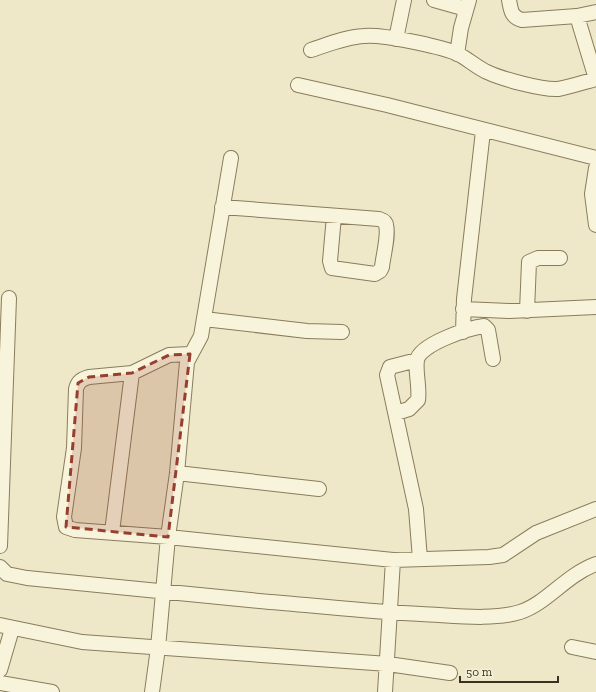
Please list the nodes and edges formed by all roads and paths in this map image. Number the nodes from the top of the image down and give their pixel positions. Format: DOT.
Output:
graph roads {
  1 [pos="404,0"];
  2 [pos="434,0"];
  3 [pos="509,0"];
  4 [pos="468,4"];
  5 [pos="596,12"];
  6 [pos="577,16"];
  7 [pos="396,39"];
  8 [pos="311,50"];
  9 [pos="457,54"];
  10 [pos="596,79"];
  11 [pos="298,85"];
  12 [pos="483,131"];
  13 [pos="230,158"];
  14 [pos="596,158"];
  15 [pos="596,168"];
  16 [pos="594,194"];
  17 [pos="222,207"];
  18 [pos="334,216"];
  19 [pos="596,225"];
  20 [pos="560,258"];
  21 [pos="9,298"];
  22 [pos="596,307"];
  23 [pos="463,309"];
  24 [pos="527,311"];
  25 [pos="204,319"];
  26 [pos="342,332"];
  27 [pos="462,332"];
  28 [pos="4,344"];
  29 [pos="190,354"];
  30 [pos="493,359"];
  31 [pos="417,360"];
  32 [pos="132,373"];
  33 [pos="3,406"];
  34 [pos="396,413"];
  35 [pos="1,468"];
  36 [pos="177,473"];
  37 [pos="319,489"];
  38 [pos="596,509"];
  39 [pos="112,532"];
  40 [pos="168,536"];
  41 [pos="0,546"];
  42 [pos="420,559"];
  43 [pos="393,560"];
  44 [pos="596,564"];
  45 [pos="0,567"];
  46 [pos="162,592"];
  47 [pos="390,612"];
  48 [pos="6,627"];
  49 [pos="572,647"];
  50 [pos="158,648"];
  51 [pos="596,652"];
  52 [pos="388,664"];
  53 [pos="0,670"];
  54 [pos="450,673"];
  55 [pos="0,683"];
  56 [pos="52,692"];
  57 [pos="152,692"];
  58 [pos="385,692"];
  1 -- 7 [label="street"];
  2 -- 4 [label="street"];
  3 -- 6 [label="street"];
  4 -- 9 [label="street"];
  5 -- 6 [label="street"];
  6 -- 10 [label="street"];
  7 -- 8 [label="street"];
  7 -- 9 [label="street"];
  9 -- 10 [label="street"];
  11 -- 12 [label="street"];
  12 -- 14 [label="street"];
  12 -- 23 [label="street"];
  13 -- 17 [label="street"];
  15 -- 16 [label="street"];
  16 -- 19 [label="street"];
  17 -- 18 [label="street"];
  17 -- 25 [label="street"];
  18 -- 18 [label="street"];
  20 -- 24 [label="street"];
  21 -- 28 [label="street"];
  22 -- 24 [label="street"];
  23 -- 24 [label="street"];
  23 -- 27 [label="street"];
  25 -- 26 [label="street"];
  25 -- 29 [label="street"];
  27 -- 30 [label="street"];
  27 -- 31 [label="street"];
  28 -- 33 [label="street"];
  29 -- 32 [label="street"];
  29 -- 36 [label="street"];
  31 -- 34 [label="street"];
  31 -- 34 [label="street"];
  32 -- 39 [label="street"];
  32 -- 39 [label="street"];
  33 -- 35 [label="street"];
  34 -- 42 [label="street"];
  35 -- 41 [label="street"];
  36 -- 37 [label="street"];
  36 -- 40 [label="street"];
  38 -- 42 [label="street"];
  39 -- 40 [label="street"];
  40 -- 43 [label="street"];
  40 -- 46 [label="street"];
  42 -- 43 [label="street"];
  43 -- 47 [label="street"];
  44 -- 47 [label="street"];
  45 -- 46 [label="street"];
  46 -- 47 [label="street"];
  46 -- 50 [label="street"];
  47 -- 52 [label="street"];
  48 -- 50 [label="street"];
  48 -- 53 [label="street"];
  49 -- 51 [label="street"];
  50 -- 52 [label="street"];
  50 -- 57 [label="street"];
  52 -- 54 [label="street"];
  52 -- 58 [label="street"];
  55 -- 56 [label="street"];
}
